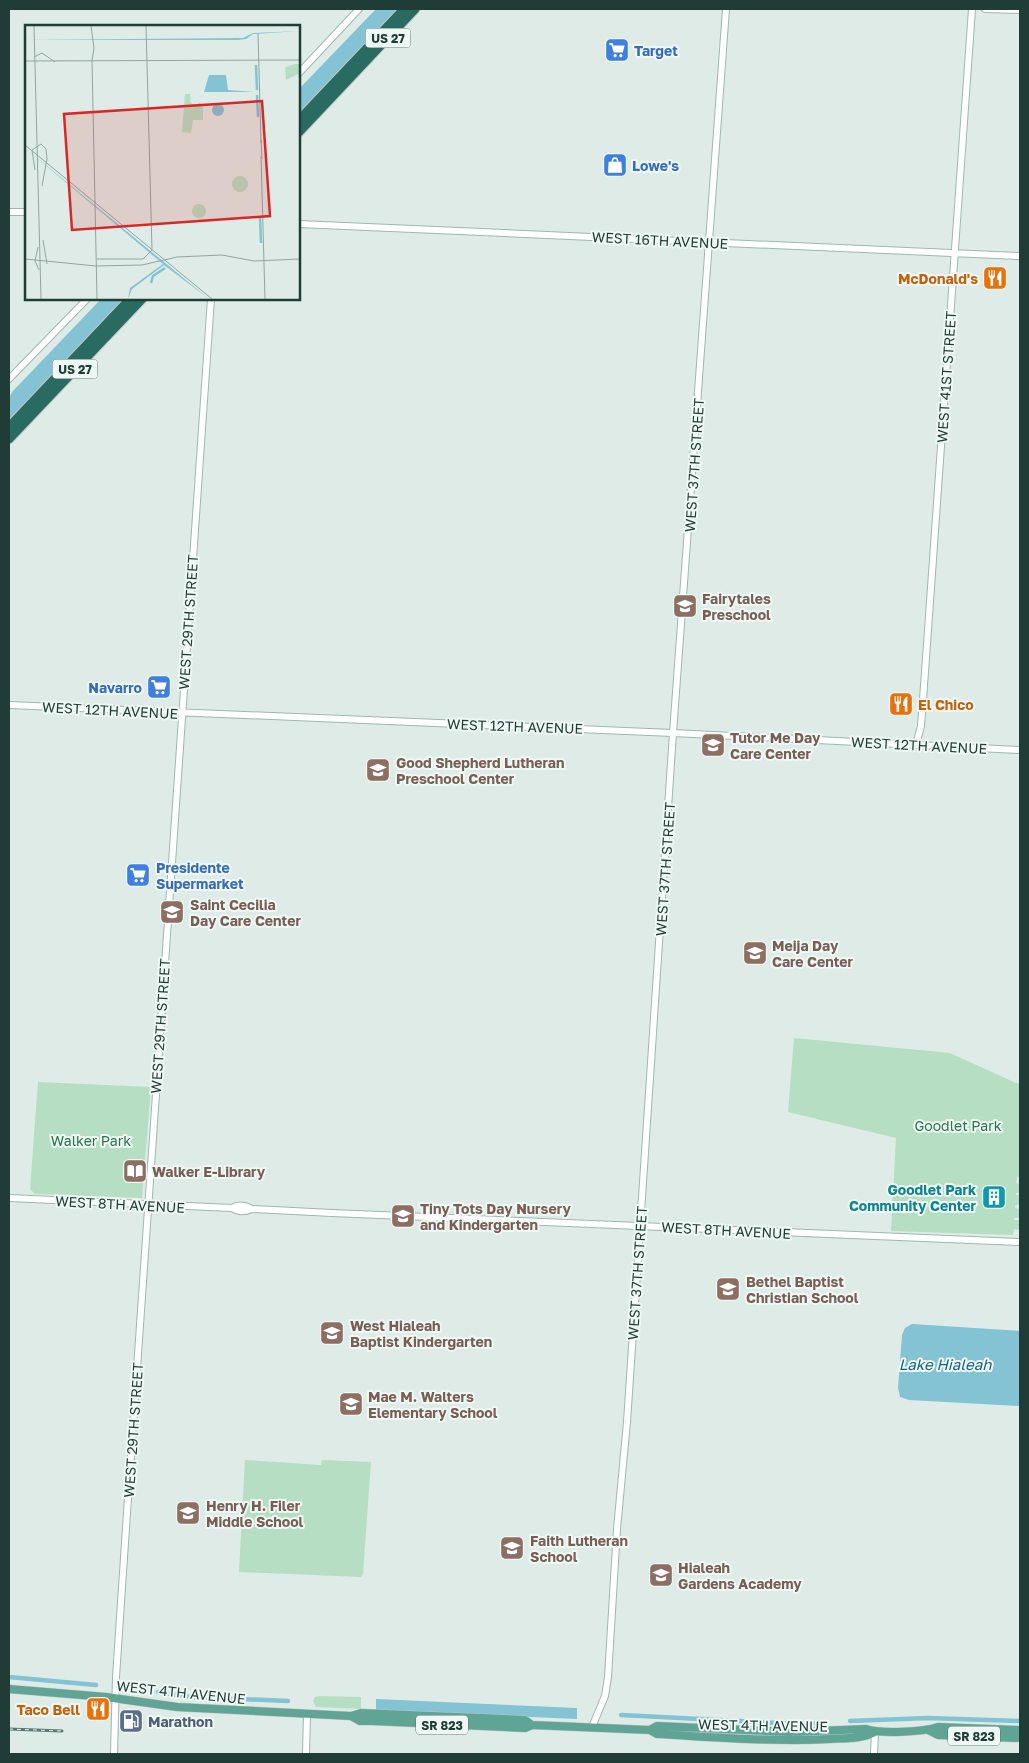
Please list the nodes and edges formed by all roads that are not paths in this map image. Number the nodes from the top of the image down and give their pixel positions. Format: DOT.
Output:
graph roads {
  1 [pos="359,9"];
  2 [pos="404,9"];
  3 [pos="415,9"];
  4 [pos="726,9"];
  5 [pos="972,9"];
  6 [pos="985,9"];
  7 [pos="1020,10"];
  8 [pos="300,72"];
  9 [pos="300,119"];
  10 [pos="300,131"];
  11 [pos="9,212"];
  12 [pos="25,212"];
  13 [pos="300,224"];
  14 [pos="710,242"];
  15 [pos="955,253"];
  16 [pos="1020,256"];
  17 [pos="86,300"];
  18 [pos="129,300"];
  19 [pos="141,300"];
  20 [pos="211,300"];
  21 [pos="9,379"];
  22 [pos="9,427"];
  23 [pos="9,440"];
  24 [pos="9,705"];
  25 [pos="181,713"];
  26 [pos="674,733"];
  27 [pos="916,745"];
  28 [pos="1020,750"];
  29 [pos="9,1198"];
  30 [pos="149,1205"];
  31 [pos="640,1226"];
  32 [pos="1020,1242"];
  33 [pos="9,1689"];
  34 [pos="115,1698"];
  35 [pos="307,1714"];
  36 [pos="351,1716"];
  37 [pos="446,1717"];
  38 [pos="435,1724"];
  39 [pos="532,1725"];
  40 [pos="592,1727"];
  41 [pos="694,1728"];
  42 [pos="650,1730"];
  43 [pos="928,1730"];
  44 [pos="875,1732"];
  45 [pos="1020,1732"];
  46 [pos="686,1736"];
  47 [pos="1020,1736"];
  48 [pos="114,1754"];
  49 [pos="306,1754"];
  50 [pos="874,1754"];
  1 -- 8 [label="street"];
  2 -- 9 [label="highway, US 27"];
  3 -- 10 [label="highway, US 27"];
  4 -- 14 [label="street, WEST 37TH STREET"];
  5 -- 15 [label="street, WEST 41ST STREET"];
  6 -- 7 [label="street"];
  11 -- 12 [label="street"];
  13 -- 14 [label="street, WEST 16TH AVENUE"];
  14 -- 15 [label="street, WEST 16TH AVENUE"];
  14 -- 26 [label="street, WEST 37TH STREET"];
  15 -- 16 [label="street, WEST 16TH AVENUE"];
  15 -- 27 [label="street, WEST 41ST STREET"];
  17 -- 21 [label="street"];
  18 -- 22 [label="highway, US 27"];
  19 -- 23 [label="highway, US 27"];
  20 -- 25 [label="street, WEST 29TH STREET"];
  24 -- 25 [label="street, WEST 12TH AVENUE"];
  25 -- 26 [label="street, WEST 12TH AVENUE"];
  25 -- 30 [label="street, WEST 29TH STREET"];
  26 -- 27 [label="street, WEST 12TH AVENUE"];
  26 -- 31 [label="street, WEST 37TH STREET"];
  27 -- 28 [label="street, WEST 12TH AVENUE"];
  29 -- 30 [label="street, WEST 8TH AVENUE"];
  30 -- 31 [label="street, WEST 8TH AVENUE"];
  30 -- 34 [label="street, WEST 29TH STREET"];
  31 -- 32 [label="street, WEST 8TH AVENUE"];
  31 -- 40 [label="street, WEST 37TH STREET"];
  33 -- 34 [label="main road, WEST 4TH AVENUE / SR 823"];
  34 -- 35 [label="main road, WEST 4TH AVENUE / SR 823"];
  34 -- 48 [label="street, WEST 29TH STREET"];
  35 -- 36 [label="main road, WEST 4TH AVENUE / SR 823"];
  35 -- 49 [label="street"];
  36 -- 37 [label="main road, WEST 4TH AVENUE / SR 823"];
  36 -- 38 [label="main road, WEST 4TH AVENUE / SR 823"];
  37 -- 38 [label="main road"];
  37 -- 39 [label="main road, WEST 4TH AVENUE / SR 823"];
  38 -- 39 [label="main road, WEST 4TH AVENUE / SR 823"];
  39 -- 40 [label="main road, WEST 4TH AVENUE / SR 823"];
  40 -- 42 [label="main road, WEST 4TH AVENUE / SR 823"];
  41 -- 42 [label="main road, WEST 4TH AVENUE / SR 823"];
  41 -- 44 [label="main road, WEST 4TH AVENUE / SR 823"];
  41 -- 46 [label="main road"];
  42 -- 46 [label="main road, WEST 4TH AVENUE / SR 823"];
  43 -- 44 [label="main road, WEST 4TH AVENUE / SR 823"];
  43 -- 45 [label="main road, WEST 4TH AVENUE / SR 823"];
  43 -- 47 [label="main road, WEST 4TH AVENUE / SR 823"];
  44 -- 46 [label="main road, WEST 4TH AVENUE / SR 823"];
  44 -- 50 [label="street"];
}
